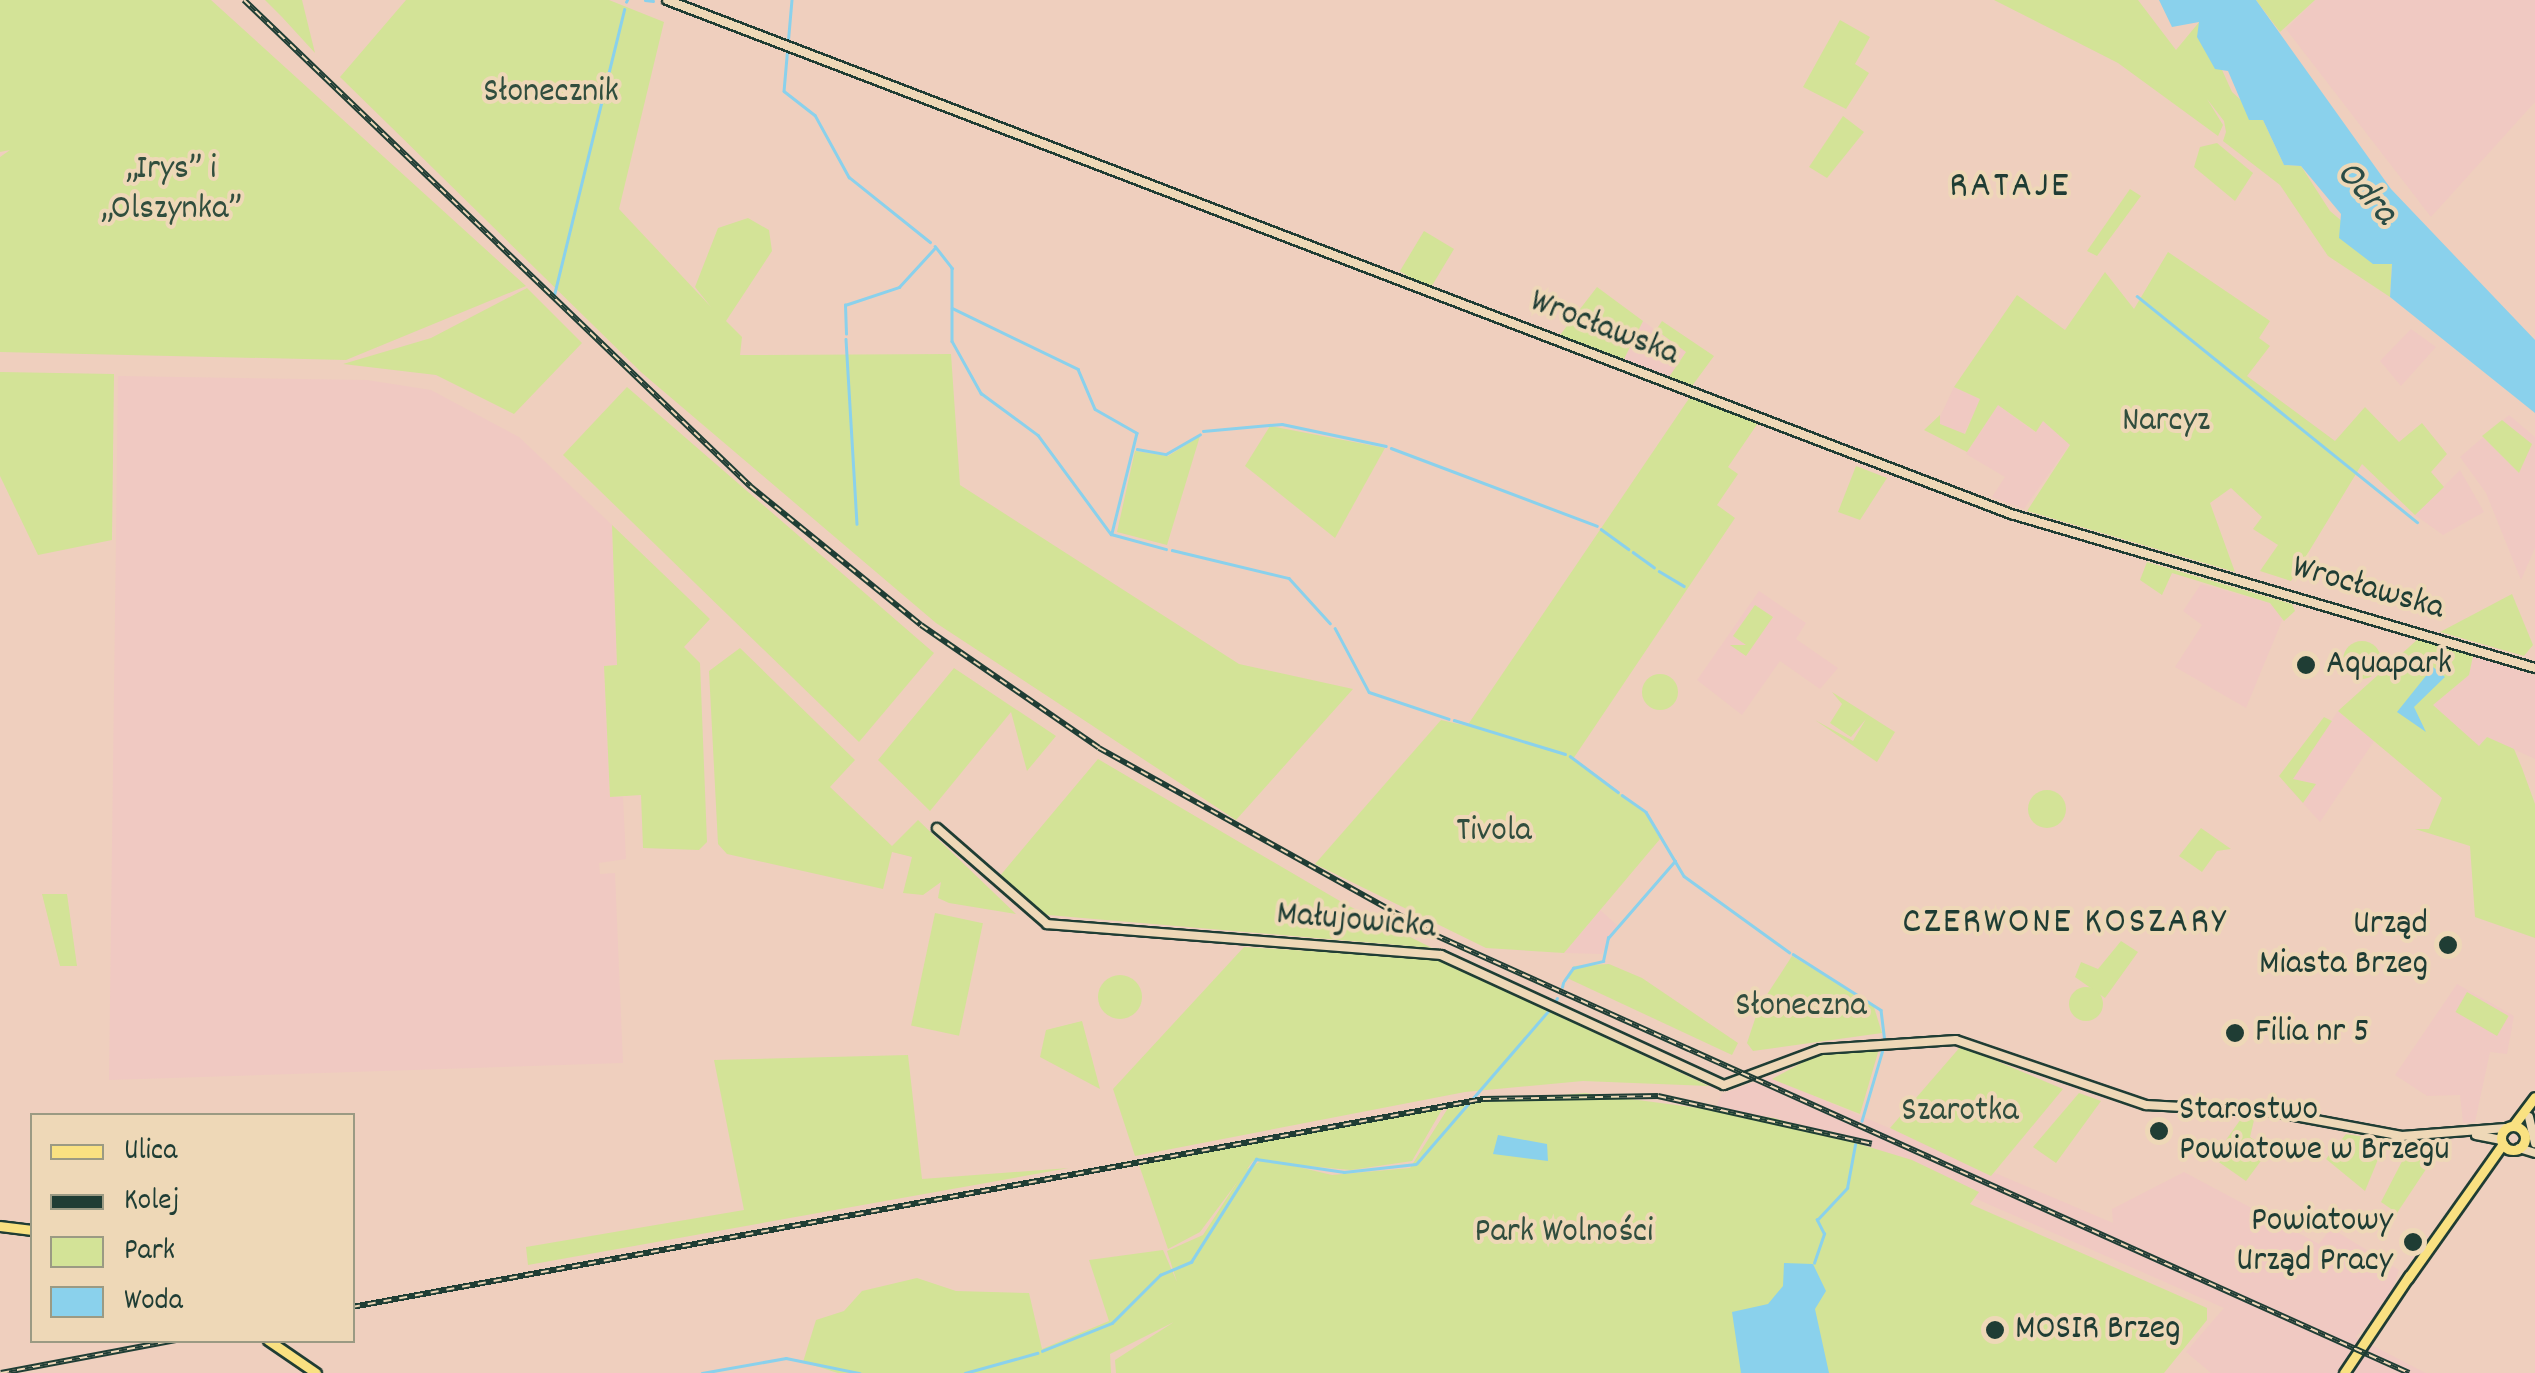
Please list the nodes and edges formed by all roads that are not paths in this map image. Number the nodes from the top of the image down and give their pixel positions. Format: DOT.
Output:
graph roads {
  1 [pos="667,0"];
  2 [pos="2535,668"];
  3 [pos="937,828"];
  4 [pos="2535,1098"];
  5 [pos="2535,1106"];
  6 [pos="2530,1117"];
  7 [pos="2510,1127"];
  8 [pos="2462,1134"];
  9 [pos="2524,1134"];
  10 [pos="2485,1136"];
  11 [pos="2535,1144"];
  12 [pos="2509,1145"];
  13 [pos="2535,1152"];
  14 [pos="2495,1163"];
  15 [pos="2484,1180"];
  16 [pos="3,1226"];
  17 [pos="30,1232"];
  18 [pos="272,1343"];
  19 [pos="2347,1369"];
  20 [pos="316,1373"];
  1 -- 2 [label="street, Wrocławska"];
  3 -- 8 [label="street, Małujowicka"];
  4 -- 7 [label="main road"];
  5 -- 6 [label="main road"];
  6 -- 9 [label="main road"];
  6 -- 11 [label="street"];
  7 -- 8 [label="street"];
  7 -- 9 [label="main road"];
  7 -- 12 [label="main road"];
  8 -- 10 [label="street"];
  9 -- 11 [label="street"];
  9 -- 12 [label="main road"];
  10 -- 12 [label="street"];
  10 -- 14 [label="street"];
  12 -- 13 [label="street"];
  12 -- 14 [label="main road"];
  12 -- 15 [label="main road"];
  14 -- 15 [label="main road"];
  15 -- 19 [label="main road"];
  16 -- 17 [label="main road"];
  18 -- 20 [label="main road"];
}
